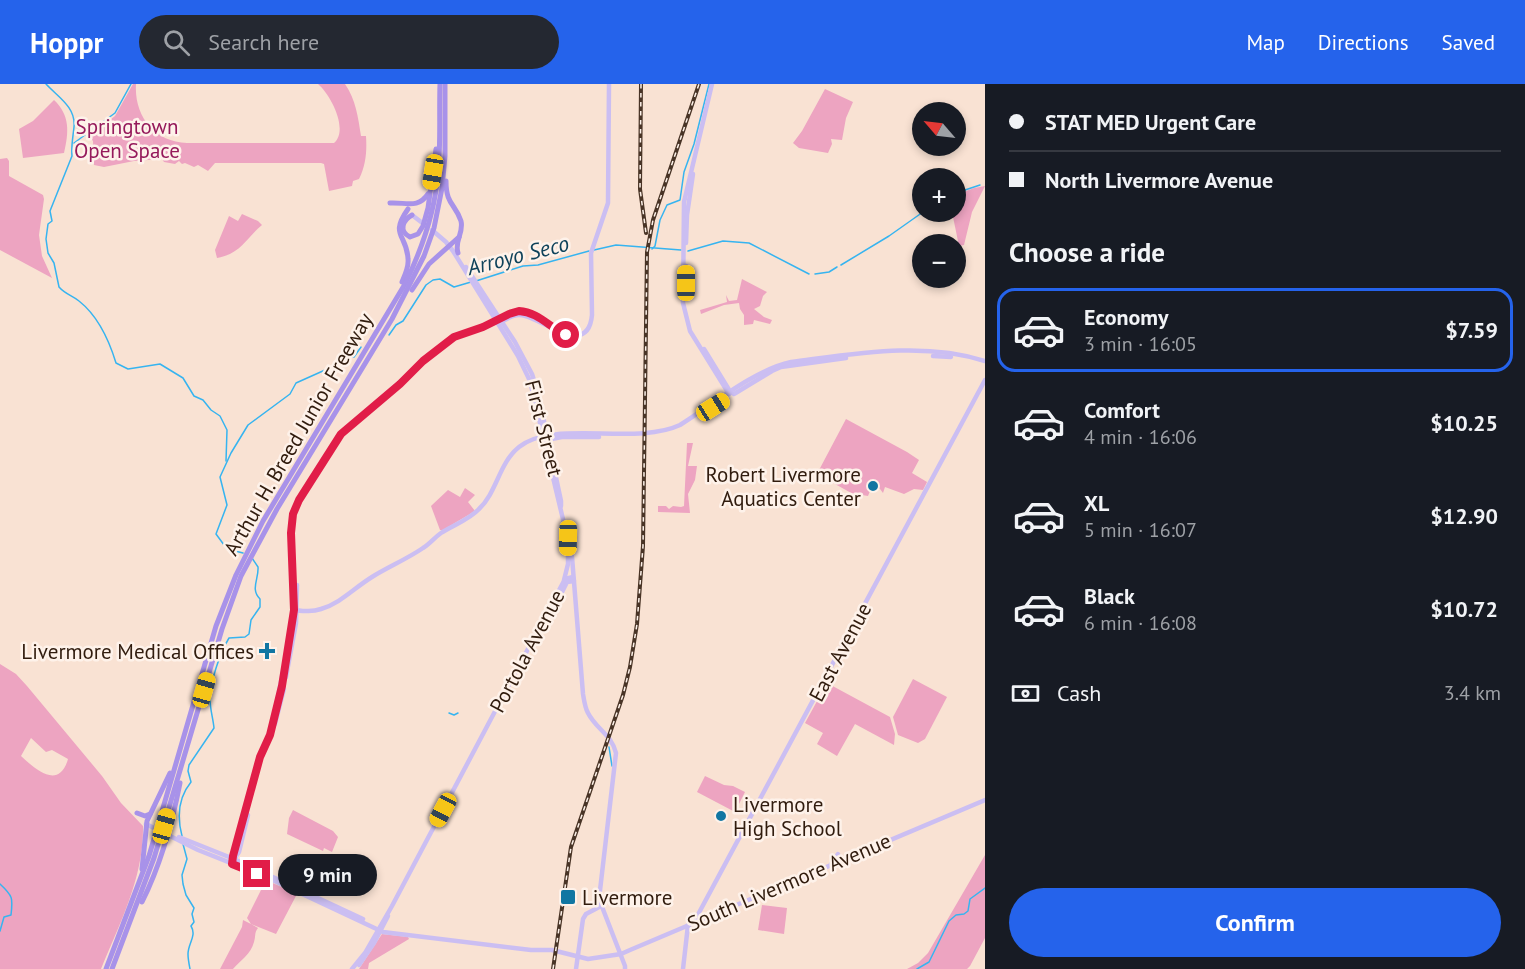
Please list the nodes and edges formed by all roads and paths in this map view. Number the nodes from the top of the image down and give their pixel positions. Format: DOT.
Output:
graph roads {
  1 [pos="440,84"];
  2 [pos="445,84"];
  3 [pos="611,84"];
  4 [pos="714,84"];
  5 [pos="439,117"];
  6 [pos="446,156"];
  7 [pos="430,190"];
  8 [pos="390,202"];
  9 [pos="408,209"];
  10 [pos="412,215"];
  11 [pos="422,221"];
  12 [pos="459,237"];
  13 [pos="450,245"];
  14 [pos="458,253"];
  15 [pos="473,281"];
  16 [pos="394,300"];
  17 [pos="392,319"];
  18 [pos="499,322"];
  19 [pos="971,357"];
  20 [pos="956,358"];
  21 [pos="984,363"];
  22 [pos="985,380"];
  23 [pos="730,394"];
  24 [pos="545,439"];
  25 [pos="568,538"];
  26 [pos="251,550"];
  27 [pos="247,558"];
  28 [pos="574,579"];
  29 [pos="563,584"];
  30 [pos="296,610"];
  31 [pos="486,730"];
  32 [pos="185,756"];
  33 [pos="177,758"];
  34 [pos="985,800"];
  35 [pos="137,813"];
  36 [pos="150,814"];
  37 [pos="146,823"];
  38 [pos="162,824"];
  39 [pos="170,834"];
  40 [pos="159,835"];
  41 [pos="838,854"];
  42 [pos="233,861"];
  43 [pos="831,864"];
  44 [pos="135,892"];
  45 [pos="602,906"];
  46 [pos="131,921"];
  47 [pos="694,922"];
  48 [pos="688,925"];
  49 [pos="380,929"];
  50 [pos="407,935"];
  51 [pos="418,936"];
  52 [pos="408,942"];
  53 [pos="621,954"];
  54 [pos="579,956"];
  55 [pos="355,968"];
  56 [pos="106,969"];
  57 [pos="112,969"];
  58 [pos="577,969"];
  59 [pos="625,969"];
  60 [pos="682,969"];
  1 -- 5 [label="highway, Arthur H. Breed Junior Freeway"];
  2 -- 6 [label="highway, Arthur H. Breed Junior Freeway"];
  3 -- 18 [label="main road"];
  4 -- 23 [label="main road"];
  5 -- 7 [label="highway"];
  5 -- 16 [label="highway, Arthur H. Breed Junior Freeway"];
  6 -- 12 [label="highway"];
  6 -- 17 [label="highway, Arthur H. Breed Junior Freeway"];
  7 -- 8 [label="highway"];
  7 -- 10 [label="highway"];
  9 -- 11 [label="main road"];
  9 -- 16 [label="highway"];
  10 -- 11 [label="main road"];
  11 -- 13 [label="main road, First Street"];
  12 -- 13 [label="highway"];
  12 -- 14 [label="highway"];
  13 -- 14 [label="main road, First Street"];
  13 -- 15 [label="main road, First Street"];
  13 -- 17 [label="highway"];
  14 -- 15 [label="main road, First Street"];
  15 -- 18 [label="main road, First Street"];
  16 -- 26 [label="highway, Arthur H. Breed Junior Freeway"];
  17 -- 26 [label="highway, Arthur H. Breed Junior Freeway"];
  18 -- 24 [label="main road, First Street"];
  18 -- 30 [label="main road"];
  19 -- 20 [label="main road"];
  19 -- 21 [label="main road"];
  19 -- 23 [label="main road"];
  20 -- 21 [label="main road"];
  20 -- 23 [label="main road"];
  22 -- 47 [label="main road, East Avenue"];
  23 -- 24 [label="main road"];
  24 -- 25 [label="main road, First Street"];
  24 -- 30 [label="main road"];
  25 -- 28 [label="main road, First Street"];
  25 -- 29 [label="main road"];
  26 -- 27 [label="highway, Arthur H. Breed Junior Freeway"];
  27 -- 32 [label="highway, Arthur H. Breed Junior Freeway"];
  27 -- 33 [label="highway, Arthur H. Breed Junior Freeway"];
  28 -- 29 [label="main road, Portola Avenue"];
  28 -- 31 [label="main road, Portola Avenue"];
  28 -- 45 [label="main road, First Street"];
  29 -- 31 [label="main road, Portola Avenue"];
  30 -- 42 [label="main road"];
  31 -- 49 [label="main road, Portola Avenue"];
  32 -- 38 [label="highway, Arthur H. Breed Junior Freeway"];
  32 -- 39 [label="highway"];
  33 -- 36 [label="highway"];
  33 -- 38 [label="highway, Arthur H. Breed Junior Freeway"];
  34 -- 43 [label="main road, South Livermore Avenue"];
  35 -- 36 [label="highway"];
  36 -- 37 [label="highway"];
  37 -- 39 [label="main road"];
  37 -- 44 [label="highway"];
  38 -- 40 [label="highway, Arthur H. Breed Junior Freeway"];
  39 -- 42 [label="main road"];
  39 -- 46 [label="highway"];
  40 -- 44 [label="highway, Arthur H. Breed Junior Freeway"];
  40 -- 46 [label="highway, Arthur H. Breed Junior Freeway"];
  41 -- 43 [label="main road"];
  42 -- 49 [label="main road"];
  43 -- 47 [label="main road, South Livermore Avenue"];
  44 -- 56 [label="highway, Arthur H. Breed Junior Freeway"];
  45 -- 53 [label="main road, First Street"];
  45 -- 54 [label="main road"];
  46 -- 57 [label="highway, Arthur H. Breed Junior Freeway"];
  47 -- 48 [label="main road, South Livermore Avenue"];
  48 -- 53 [label="main road, South Livermore Avenue"];
  48 -- 60 [label="main road"];
  49 -- 50 [label="main road"];
  49 -- 51 [label="main road"];
  49 -- 55 [label="main road, Portola Avenue"];
  49 -- 55 [label="main road, Portola Avenue"];
  50 -- 51 [label="main road"];
  50 -- 52 [label="main road"];
  51 -- 54 [label="main road, South Livermore Avenue"];
  53 -- 54 [label="main road, South Livermore Avenue"];
  53 -- 59 [label="main road, First Street"];
  54 -- 58 [label="main road"];
}
